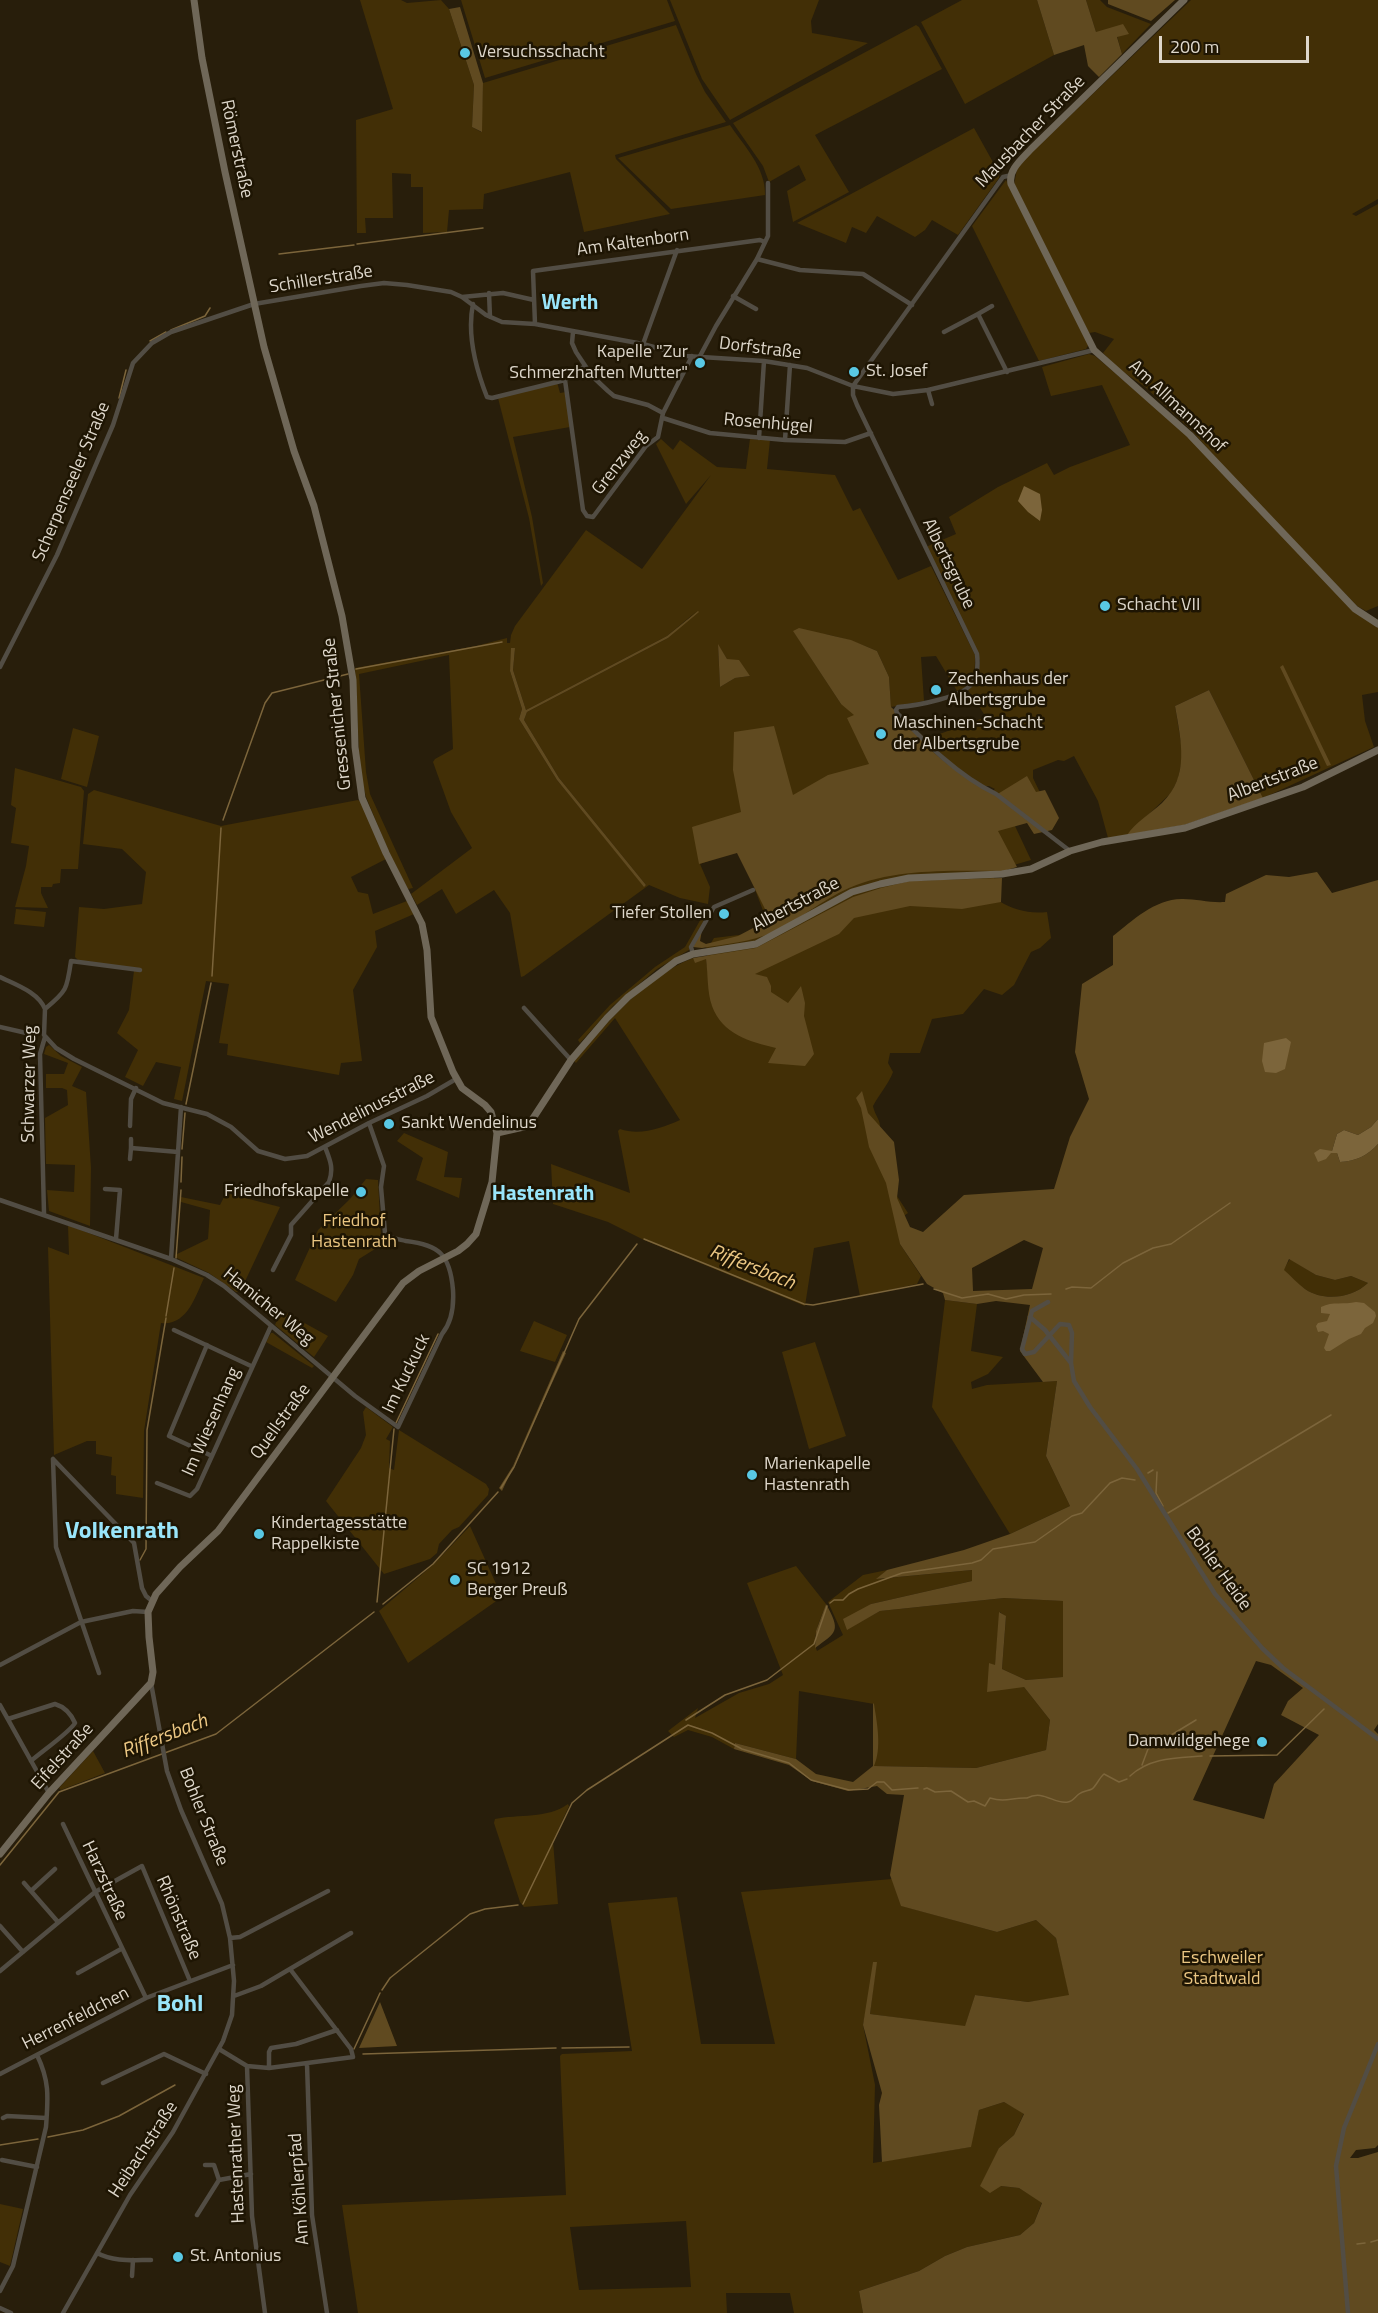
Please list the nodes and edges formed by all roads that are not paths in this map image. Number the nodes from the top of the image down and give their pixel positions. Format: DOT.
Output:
graph roads {
  1 [pos="194,0"];
  2 [pos="1184,0"];
  3 [pos="1012,175"];
  4 [pos="768,183"];
  5 [pos="765,242"];
  6 [pos="677,250"];
  7 [pos="757,259"];
  8 [pos="489,293"];
  9 [pos="733,296"];
  10 [pos="462,297"];
  11 [pos="534,300"];
  12 [pos="254,304"];
  13 [pos="473,304"];
  14 [pos="912,304"];
  15 [pos="992,306"];
  16 [pos="756,309"];
  17 [pos="978,314"];
  18 [pos="490,317"];
  19 [pos="954,318"];
  20 [pos="525,323"];
  21 [pos="535,324"];
  22 [pos="958,325"];
  23 [pos="944,332"];
  24 [pos="573,333"];
  25 [pos="643,344"];
  26 [pos="1094,350"];
  27 [pos="692,356"];
  28 [pos="700,356"];
  29 [pos="764,361"];
  30 [pos="790,364"];
  31 [pos="585,366"];
  32 [pos="1007,372"];
  33 [pos="566,380"];
  34 [pos="853,386"];
  35 [pos="928,390"];
  36 [pos="932,404"];
  37 [pos="663,415"];
  38 [pos="871,433"];
  39 [pos="759,438"];
  40 [pos="785,440"];
  41 [pos="1378,624"];
  42 [pos="0,667"];
  43 [pos="1378,750"];
  44 [pos="1070,851"];
  45 [pos="753,890"];
  46 [pos="693,954"];
  47 [pos="140,970"];
  48 [pos="0,977"];
  49 [pos="524,1008"];
  50 [pos="45,1009"];
  51 [pos="0,1027"];
  52 [pos="35,1035"];
  53 [pos="45,1037"];
  54 [pos="571,1060"];
  55 [pos="456,1079"];
  56 [pos="136,1088"];
  57 [pos="181,1107"];
  58 [pos="369,1123"];
  59 [pos="129,1126"];
  60 [pos="497,1133"];
  61 [pos="131,1139"];
  62 [pos="325,1147"];
  63 [pos="131,1148"];
  64 [pos="178,1152"];
  65 [pos="130,1159"];
  66 [pos="105,1189"];
  67 [pos="120,1190"];
  68 [pos="126,1190"];
  69 [pos="0,1200"];
  70 [pos="44,1213"];
  71 [pos="116,1239"];
  72 [pos="445,1258"];
  73 [pos="171,1259"];
  74 [pos="273,1270"];
  75 [pos="1048,1302"];
  76 [pos="1030,1317"];
  77 [pos="271,1326"];
  78 [pos="174,1330"];
  79 [pos="1049,1335"];
  80 [pos="207,1345"];
  81 [pos="1071,1363"];
  82 [pos="251,1366"];
  83 [pos="332,1377"];
  84 [pos="212,1456"];
  85 [pos="157,1483"];
  86 [pos="152,1601"];
  87 [pos="148,1612"];
  88 [pos="81,1622"];
  89 [pos="0,1665"];
  90 [pos="99,1673"];
  91 [pos="151,1683"];
  92 [pos="0,1705"];
  93 [pos="8,1719"];
  94 [pos="1378,1738"];
  95 [pos="31,1761"];
  96 [pos="49,1793"];
  97 [pos="63,1824"];
  98 [pos="0,1854"];
  99 [pos="55,1869"];
  100 [pos="24,1882"];
  101 [pos="31,1891"];
  102 [pos="328,1891"];
  103 [pos="95,1892"];
  104 [pos="58,1922"];
  105 [pos="0,1926"];
  106 [pos="351,1933"];
  107 [pos="230,1938"];
  108 [pos="121,1949"];
  109 [pos="23,1952"];
  110 [pos="232,1965"];
  111 [pos="290,1969"];
  112 [pos="0,1971"];
  113 [pos="78,1973"];
  114 [pos="190,1981"];
  115 [pos="234,1996"];
  116 [pos="146,1998"];
  117 [pos="337,2030"];
  118 [pos="1378,2044"];
  119 [pos="219,2049"];
  120 [pos="37,2055"];
  121 [pos="307,2064"];
  122 [pos="247,2066"];
  123 [pos="269,2068"];
  124 [pos="0,2074"];
  125 [pos="206,2074"];
  126 [pos="103,2083"];
  127 [pos="3,2118"];
  128 [pos="46,2118"];
  129 [pos="2,2160"];
  130 [pos="205,2165"];
  131 [pos="37,2167"];
  132 [pos="251,2174"];
  133 [pos="219,2180"];
  134 [pos="197,2215"];
  135 [pos="97,2253"];
  136 [pos="133,2260"];
  137 [pos="151,2260"];
  138 [pos="132,2276"];
  139 [pos="0,2291"];
  140 [pos="0,2308"];
  141 [pos="11,2313"];
  142 [pos="63,2313"];
  143 [pos="265,2313"];
  144 [pos="327,2313"];
  145 [pos="1348,2313"];
  1 -- 12 [label="main road, Römerstraße"];
  2 -- 3 [label="main road, Mausbacher Straße"];
  3 -- 14 [label="street, Mausbacher Straße"];
  3 -- 26 [label="main road, Am Allmannshof"];
  4 -- 5 [label="street"];
  5 -- 6 [label="street, Am Kaltenborn"];
  5 -- 7 [label="street"];
  6 -- 11 [label="street, Am Kaltenborn"];
  6 -- 25 [label="street"];
  7 -- 9 [label="street"];
  7 -- 14 [label="street"];
  8 -- 10 [label="street, Schillerstraße"];
  8 -- 11 [label="street, Schillerstraße"];
  8 -- 18 [label="street"];
  9 -- 16 [label="street"];
  9 -- 28 [label="street"];
  10 -- 12 [label="street, Schillerstraße"];
  10 -- 13 [label="street, Schillerstraße"];
  11 -- 21 [label="street"];
  12 -- 42 [label="street, Scherpenseeler Straße"];
  12 -- 55 [label="main road, Gressenicher Straße"];
  13 -- 18 [label="street, Schillerstraße"];
  13 -- 33 [label="street"];
  14 -- 34 [label="street, Mausbacher Straße"];
  15 -- 17 [label="street"];
  17 -- 22 [label="street"];
  17 -- 32 [label="street"];
  18 -- 20 [label="street, Schillerstraße"];
  19 -- 22 [label="street"];
  20 -- 21 [label="street, Dorfstraße"];
  21 -- 24 [label="street, Dorfstraße"];
  22 -- 23 [label="street"];
  24 -- 25 [label="street, Dorfstraße"];
  24 -- 31 [label="street, Rosenhügel"];
  25 -- 27 [label="street, Dorfstraße"];
  26 -- 32 [label="street, Dorfstraße"];
  26 -- 41 [label="main road, Am Allmannshof"];
  27 -- 28 [label="street, Dorfstraße"];
  27 -- 37 [label="street, Grenzweg"];
  28 -- 29 [label="street, Dorfstraße"];
  29 -- 30 [label="street, Dorfstraße"];
  29 -- 39 [label="street"];
  30 -- 34 [label="street, Dorfstraße"];
  30 -- 40 [label="street"];
  31 -- 33 [label="street"];
  31 -- 37 [label="street, Rosenhügel"];
  32 -- 35 [label="street, Dorfstraße"];
  33 -- 37 [label="street, Grenzweg"];
  34 -- 35 [label="street, Dorfstraße"];
  34 -- 38 [label="street, Albertsgrube"];
  35 -- 36 [label="street"];
  37 -- 39 [label="street, Rosenhügel"];
  38 -- 40 [label="street, Rosenhügel"];
  38 -- 44 [label="street, Albertsgrube"];
  39 -- 40 [label="street, Rosenhügel"];
  43 -- 44 [label="main road, Albertstraße"];
  44 -- 46 [label="main road, Albertstraße"];
  45 -- 46 [label="street"];
  46 -- 54 [label="main road, Albertstraße"];
  47 -- 50 [label="street, Schwarzer Weg"];
  48 -- 50 [label="street"];
  49 -- 54 [label="street"];
  50 -- 53 [label="street, Schwarzer Weg"];
  51 -- 52 [label="street"];
  53 -- 56 [label="street, Wendelinusstraße"];
  53 -- 70 [label="street, Schwarzer Weg"];
  54 -- 60 [label="main road, Albertstraße"];
  55 -- 58 [label="street, Wendelinusstraße"];
  55 -- 60 [label="main road, Gressenicher Straße"];
  56 -- 57 [label="street, Wendelinusstraße"];
  56 -- 59 [label="street"];
  57 -- 62 [label="street, Wendelinusstraße"];
  57 -- 64 [label="street"];
  58 -- 62 [label="street, Wendelinusstraße"];
  58 -- 72 [label="street"];
  60 -- 72 [label="main road, Quellstraße"];
  61 -- 63 [label="street"];
  62 -- 74 [label="street"];
  63 -- 64 [label="street"];
  63 -- 65 [label="street"];
  64 -- 73 [label="street"];
  66 -- 67 [label="street"];
  67 -- 68 [label="street"];
  67 -- 71 [label="street"];
  69 -- 70 [label="street, Hamicher Weg"];
  70 -- 71 [label="street, Hamicher Weg"];
  71 -- 73 [label="street, Hamicher Weg"];
  72 -- 83 [label="main road, Quellstraße"];
  72 -- 83 [label="street, Im Kuckuck"];
  73 -- 77 [label="street, Hamicher Weg"];
  75 -- 76 [label="street"];
  76 -- 79 [label="street"];
  76 -- 79 [label="street"];
  77 -- 82 [label="street, Im Wiesenhang"];
  77 -- 83 [label="street, Hamicher Weg"];
  78 -- 80 [label="street"];
  79 -- 81 [label="street"];
  79 -- 81 [label="street"];
  80 -- 82 [label="street"];
  80 -- 84 [label="street"];
  81 -- 94 [label="street, Bohler Heide"];
  82 -- 84 [label="street, Im Wiesenhang"];
  83 -- 86 [label="main road, Quellstraße"];
  84 -- 85 [label="street, Im Wiesenhang"];
  86 -- 87 [label="main road, Quellstraße"];
  86 -- 88 [label="street"];
  87 -- 88 [label="street"];
  87 -- 91 [label="main road, Bohler Straße"];
  88 -- 89 [label="street"];
  88 -- 90 [label="street"];
  91 -- 96 [label="main road, Eifelstraße"];
  91 -- 107 [label="street, Bohler Straße"];
  92 -- 93 [label="street"];
  93 -- 95 [label="street"];
  93 -- 95 [label="street"];
  95 -- 96 [label="street"];
  96 -- 98 [label="main road, Eifelstraße"];
  97 -- 103 [label="street, Harzstraße"];
  99 -- 101 [label="street"];
  100 -- 101 [label="street"];
  101 -- 104 [label="street"];
  102 -- 107 [label="street"];
  103 -- 104 [label="street"];
  103 -- 108 [label="street, Harzstraße"];
  103 -- 114 [label="street, Rhönstraße"];
  104 -- 109 [label="street"];
  105 -- 109 [label="street"];
  106 -- 111 [label="street"];
  107 -- 110 [label="street, Bohler Straße"];
  108 -- 113 [label="street, Harzstraße"];
  108 -- 116 [label="street, Harzstraße"];
  109 -- 112 [label="street"];
  110 -- 114 [label="street, Herrenfeldchen"];
  110 -- 115 [label="street, Bohler Straße"];
  111 -- 115 [label="street"];
  111 -- 117 [label="street"];
  114 -- 116 [label="street, Herrenfeldchen"];
  115 -- 119 [label="street, Heibachstraße"];
  116 -- 120 [label="street, Herrenfeldchen"];
  117 -- 121 [label="street, Hastenrather Weg"];
  117 -- 123 [label="street"];
  118 -- 145 [label="street"];
  119 -- 122 [label="street, Hastenrather Weg"];
  119 -- 125 [label="street, Heibachstraße"];
  120 -- 124 [label="street, Herrenfeldchen"];
  120 -- 128 [label="street"];
  121 -- 123 [label="street, Hastenrather Weg"];
  121 -- 144 [label="street, Am Köhlerpfad"];
  122 -- 123 [label="street, Hastenrather Weg"];
  122 -- 132 [label="street, Hastenrather Weg"];
  125 -- 126 [label="street"];
  125 -- 135 [label="street, Heibachstraße"];
  127 -- 128 [label="street"];
  128 -- 131 [label="street"];
  129 -- 131 [label="street"];
  130 -- 133 [label="street"];
  131 -- 139 [label="street"];
  132 -- 133 [label="street"];
  132 -- 143 [label="street, Hastenrather Weg"];
  133 -- 134 [label="street"];
  135 -- 136 [label="street"];
  135 -- 142 [label="street, Heibachstraße"];
  136 -- 137 [label="street"];
  136 -- 138 [label="street"];
  140 -- 141 [label="street"];
}
